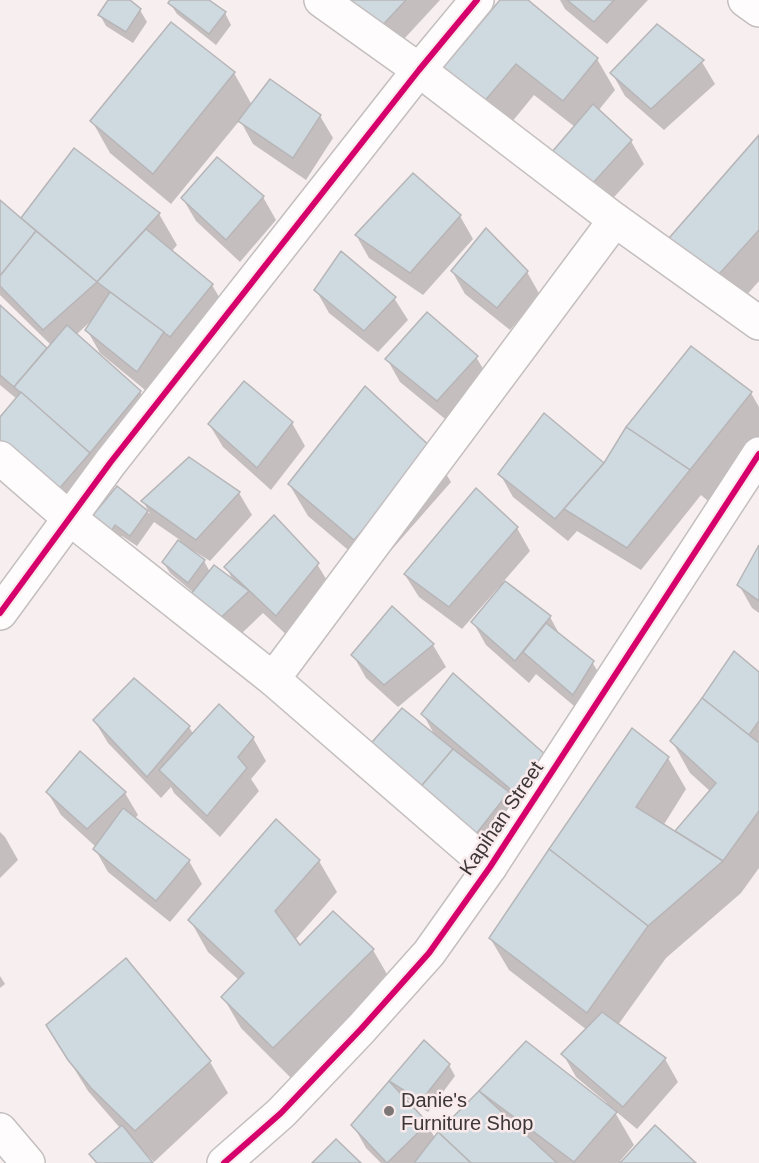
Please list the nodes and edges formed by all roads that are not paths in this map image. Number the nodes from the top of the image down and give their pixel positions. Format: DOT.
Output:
graph roads {
  1 [pos="321,0"];
  2 [pos="477,0"];
  3 [pos="745,0"];
  4 [pos="759,10"];
  5 [pos="419,70"];
  6 [pos="615,220"];
  7 [pos="759,323"];
  8 [pos="759,454"];
  9 [pos="0,458"];
  10 [pos="68,517"];
  11 [pos="0,613"];
  12 [pos="273,679"];
  13 [pos="490,867"];
  14 [pos="0,1130"];
  15 [pos="28,1163"];
  16 [pos="224,1163"];
  1 -- 5 [label="street"];
  2 -- 5 [label="street"];
  3 -- 4 [label="street"];
  5 -- 6 [label="street"];
  5 -- 10 [label="street"];
  6 -- 7 [label="street"];
  6 -- 12 [label="street"];
  8 -- 13 [label="street, Kapihan Street"];
  9 -- 10 [label="street"];
  10 -- 11 [label="street"];
  10 -- 12 [label="street"];
  12 -- 13 [label="street"];
  13 -- 16 [label="street, Kapihan Street"];
  14 -- 15 [label="street"];
}
